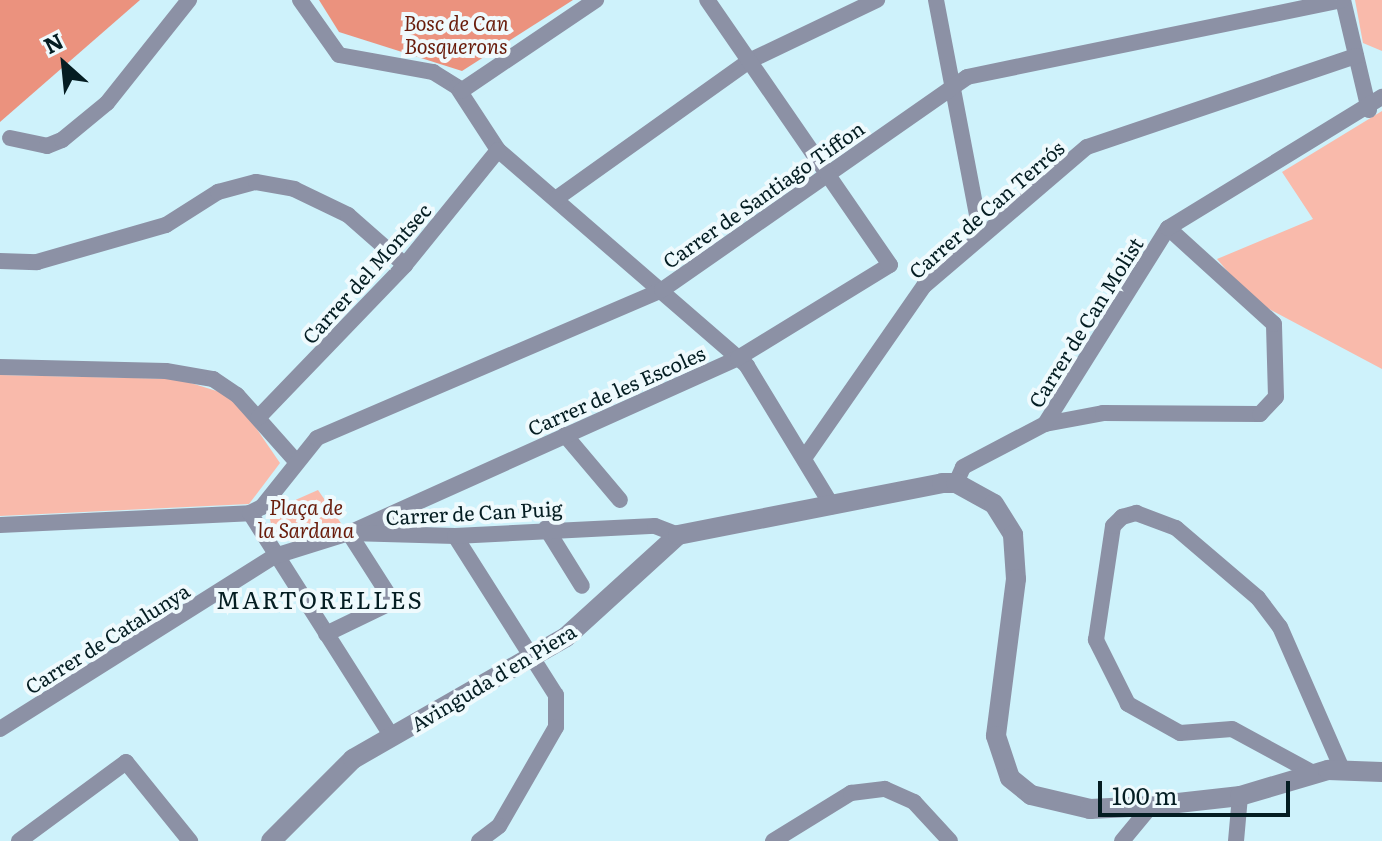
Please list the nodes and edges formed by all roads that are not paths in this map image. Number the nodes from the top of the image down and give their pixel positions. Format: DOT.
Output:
graph roads {
  1 [pos="189,0"];
  2 [pos="300,0"];
  3 [pos="596,0"];
  4 [pos="707,0"];
  5 [pos="877,0"];
  6 [pos="936,0"];
  7 [pos="1342,0"];
  8 [pos="1356,56"];
  9 [pos="749,61"];
  10 [pos="952,87"];
  11 [pos="461,91"];
  12 [pos="1382,97"];
  13 [pos="1369,110"];
  14 [pos="10,138"];
  15 [pos="498,150"];
  16 [pos="826,172"];
  17 [pos="557,198"];
  18 [pos="1168,228"];
  19 [pos="981,236"];
  20 [pos="0,261"];
  21 [pos="405,265"];
  22 [pos="662,290"];
  23 [pos="738,358"];
  24 [pos="0,367"];
  25 [pos="258,418"];
  26 [pos="1045,424"];
  27 [pos="565,435"];
  28 [pos="805,457"];
  29 [pos="294,459"];
  30 [pos="956,483"];
  31 [pos="620,500"];
  32 [pos="832,506"];
  33 [pos="250,513"];
  34 [pos="0,525"];
  35 [pos="546,528"];
  36 [pos="349,533"];
  37 [pos="678,535"];
  38 [pos="455,536"];
  39 [pos="275,556"];
  40 [pos="582,586"];
  41 [pos="326,634"];
  42 [pos="535,655"];
  43 [pos="0,729"];
  44 [pos="392,737"];
  45 [pos="1343,771"];
  46 [pos="1382,772"];
  47 [pos="1315,774"];
  48 [pos="1240,796"];
  49 [pos="1151,806"];
  50 [pos="19,841"];
  51 [pos="190,841"];
  52 [pos="271,841"];
  53 [pos="479,841"];
  54 [pos="773,841"];
  55 [pos="950,841"];
  56 [pos="1122,841"];
  57 [pos="1236,841"];
  1 -- 14 [label="street"];
  2 -- 11 [label="street"];
  3 -- 11 [label="street"];
  4 -- 9 [label="street"];
  5 -- 9 [label="street"];
  6 -- 10 [label="street"];
  7 -- 8 [label="street"];
  7 -- 10 [label="street, Carrer de Santiago Tiffon"];
  8 -- 13 [label="street"];
  8 -- 19 [label="street, Carrer de Can Terrós"];
  9 -- 16 [label="street"];
  9 -- 17 [label="street"];
  10 -- 16 [label="street, Carrer de Santiago Tiffon"];
  10 -- 19 [label="street"];
  11 -- 15 [label="street"];
  12 -- 13 [label="street"];
  13 -- 18 [label="street"];
  15 -- 17 [label="street"];
  15 -- 21 [label="street, Carrer del Montsec"];
  16 -- 22 [label="street, Carrer de Santiago Tiffon"];
  16 -- 23 [label="street, Carrer de les Escoles"];
  17 -- 22 [label="street"];
  18 -- 26 [label="street, Carrer de Can Molist"];
  18 -- 26 [label="street"];
  19 -- 28 [label="street, Carrer de Can Terrós"];
  20 -- 21 [label="street"];
  21 -- 25 [label="street, Carrer del Montsec"];
  22 -- 23 [label="street"];
  22 -- 29 [label="street, Carrer de Santiago Tiffon"];
  23 -- 27 [label="street, Carrer de les Escoles"];
  23 -- 28 [label="street"];
  24 -- 25 [label="street"];
  25 -- 29 [label="street"];
  26 -- 30 [label="street, Carrer de Can Molist"];
  27 -- 31 [label="street"];
  27 -- 36 [label="street, Carrer de les Escoles"];
  28 -- 32 [label="street"];
  29 -- 33 [label="street, Carrer de Santiago Tiffon"];
  30 -- 32 [label="street"];
  30 -- 49 [label="street"];
  32 -- 37 [label="street"];
  33 -- 34 [label="street"];
  33 -- 39 [label="street"];
  35 -- 37 [label="street, Carrer de Can Puig"];
  35 -- 38 [label="street, Carrer de Can Puig"];
  35 -- 40 [label="street"];
  36 -- 38 [label="street, Carrer de Can Puig"];
  36 -- 39 [label="street, Carrer de Can Puig"];
  36 -- 41 [label="street"];
  37 -- 42 [label="street, Avinguda d'en Piera"];
  38 -- 42 [label="street"];
  39 -- 41 [label="street"];
  39 -- 43 [label="street, Carrer de Catalunya"];
  41 -- 44 [label="street"];
  42 -- 44 [label="street, Avinguda d'en Piera"];
  42 -- 53 [label="street"];
  44 -- 52 [label="street, Avinguda d'en Piera"];
  45 -- 46 [label="street"];
  45 -- 47 [label="street"];
  45 -- 47 [label="street"];
  47 -- 48 [label="street"];
  48 -- 49 [label="street"];
  48 -- 57 [label="street"];
  49 -- 56 [label="street"];
  50 -- 51 [label="street"];
  54 -- 55 [label="street"];
}
